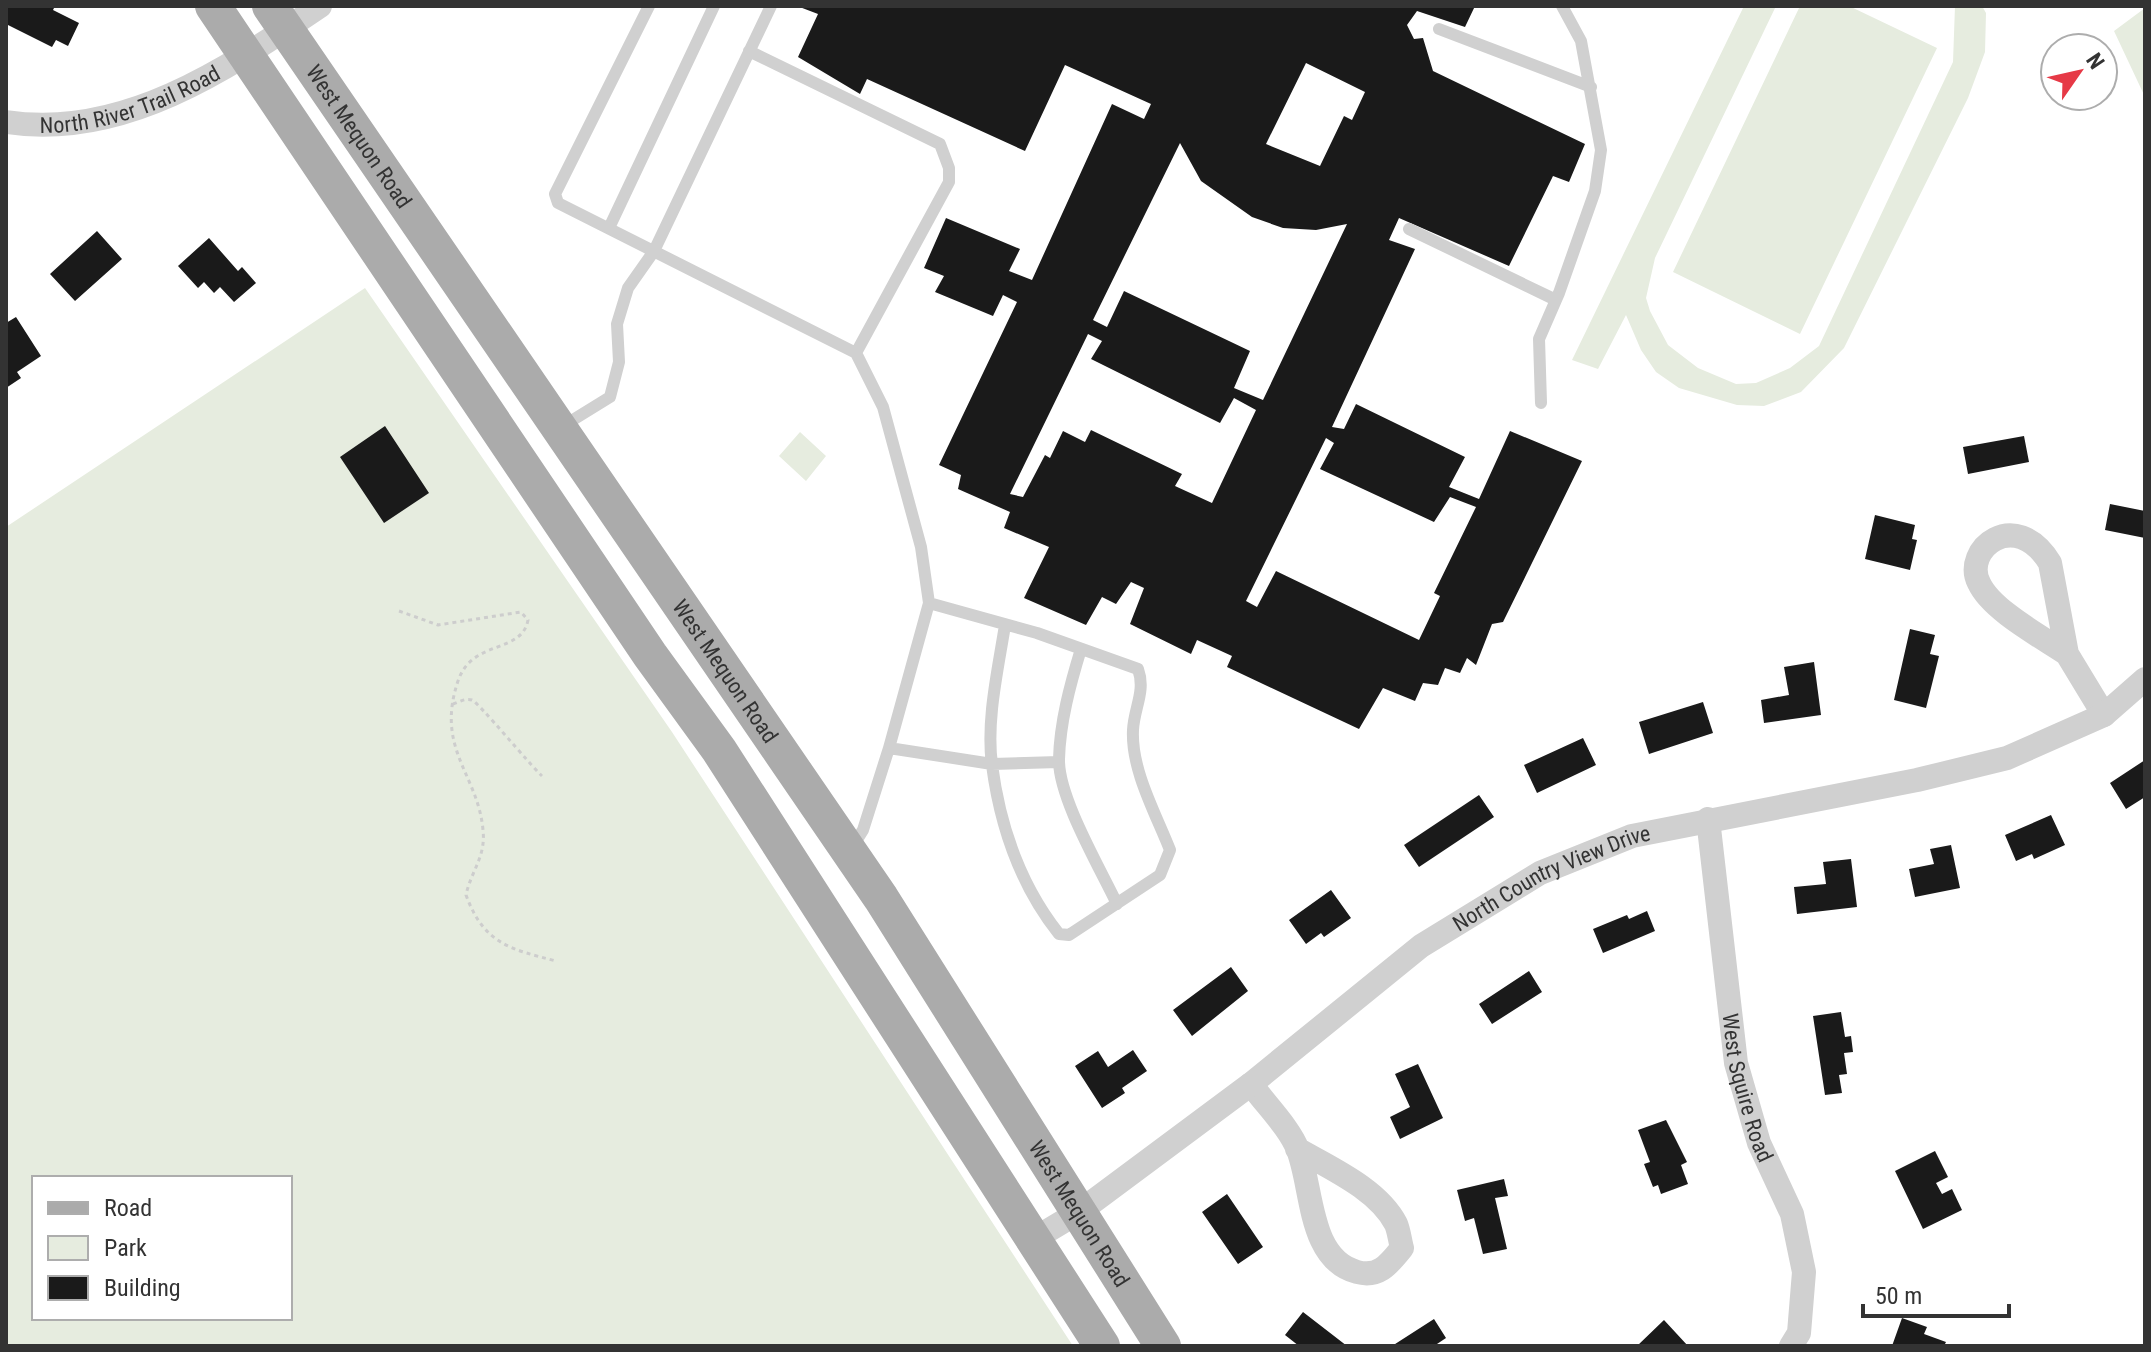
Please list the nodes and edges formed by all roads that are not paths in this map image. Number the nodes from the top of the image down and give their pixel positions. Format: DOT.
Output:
graph roads {
  1 [pos="213,6"];
  2 [pos="320,6"];
  3 [pos="649,6"];
  4 [pos="714,6"];
  5 [pos="771,6"];
  6 [pos="1562,6"];
  7 [pos="277,17"];
  8 [pos="1439,29"];
  9 [pos="749,51"];
  10 [pos="245,53"];
  11 [pos="1591,87"];
  12 [pos="6,122"];
  13 [pos="609,228"];
  14 [pos="1409,229"];
  15 [pos="654,251"];
  16 [pos="1556,300"];
  17 [pos="856,353"];
  18 [pos="1541,403"];
  19 [pos="560,427"];
  20 [pos="929,603"];
  21 [pos="1005,625"];
  22 [pos="1081,649"];
  23 [pos="2067,654"];
  24 [pos="2145,679"];
  25 [pos="2104,715"];
  26 [pos="889,748"];
  27 [pos="1059,762"];
  28 [pos="992,764"];
  29 [pos="1708,819"];
  30 [pos="850,853"];
  31 [pos="1117,904"];
  32 [pos="1251,1084"];
  33 [pos="1297,1149"];
  34 [pos="1079,1212"];
  35 [pos="1034,1239"];
  36 [pos="1102,1346"];
  37 [pos="1163,1346"];
  38 [pos="1791,1346"];
  1 -- 10 [label="main road"];
  2 -- 7 [label="street, North River Trail Road"];
  3 -- 13 [label="lane"];
  4 -- 13 [label="lane"];
  5 -- 9 [label="lane"];
  6 -- 11 [label="lane"];
  7 -- 10 [label="street, North River Trail Road"];
  7 -- 19 [label="main road, West Mequon Road"];
  8 -- 11 [label="lane"];
  9 -- 15 [label="lane"];
  9 -- 17 [label="lane"];
  10 -- 12 [label="street, North River Trail Road"];
  10 -- 35 [label="main road"];
  11 -- 16 [label="lane"];
  13 -- 15 [label="lane"];
  14 -- 16 [label="lane"];
  15 -- 17 [label="lane"];
  15 -- 19 [label="lane"];
  16 -- 18 [label="lane"];
  17 -- 20 [label="lane"];
  19 -- 30 [label="main road, West Mequon Road"];
  20 -- 21 [label="lane"];
  20 -- 26 [label="lane"];
  21 -- 22 [label="lane"];
  21 -- 28 [label="lane"];
  22 -- 27 [label="lane"];
  22 -- 31 [label="lane"];
  23 -- 23 [label="street"];
  23 -- 25 [label="street"];
  24 -- 25 [label="street, North Country View Drive"];
  25 -- 29 [label="street, North Country View Drive"];
  26 -- 28 [label="lane"];
  26 -- 30 [label="lane"];
  27 -- 28 [label="lane"];
  27 -- 31 [label="lane"];
  28 -- 31 [label="lane"];
  29 -- 32 [label="street, North Country View Drive"];
  29 -- 38 [label="street, West Squire Road"];
  30 -- 34 [label="main road, West Mequon Road"];
  32 -- 33 [label="street"];
  32 -- 34 [label="street, North Country View Drive"];
  33 -- 33 [label="street"];
  34 -- 35 [label="street, North Country View Drive"];
  34 -- 37 [label="main road, West Mequon Road"];
  35 -- 36 [label="main road"];
}
